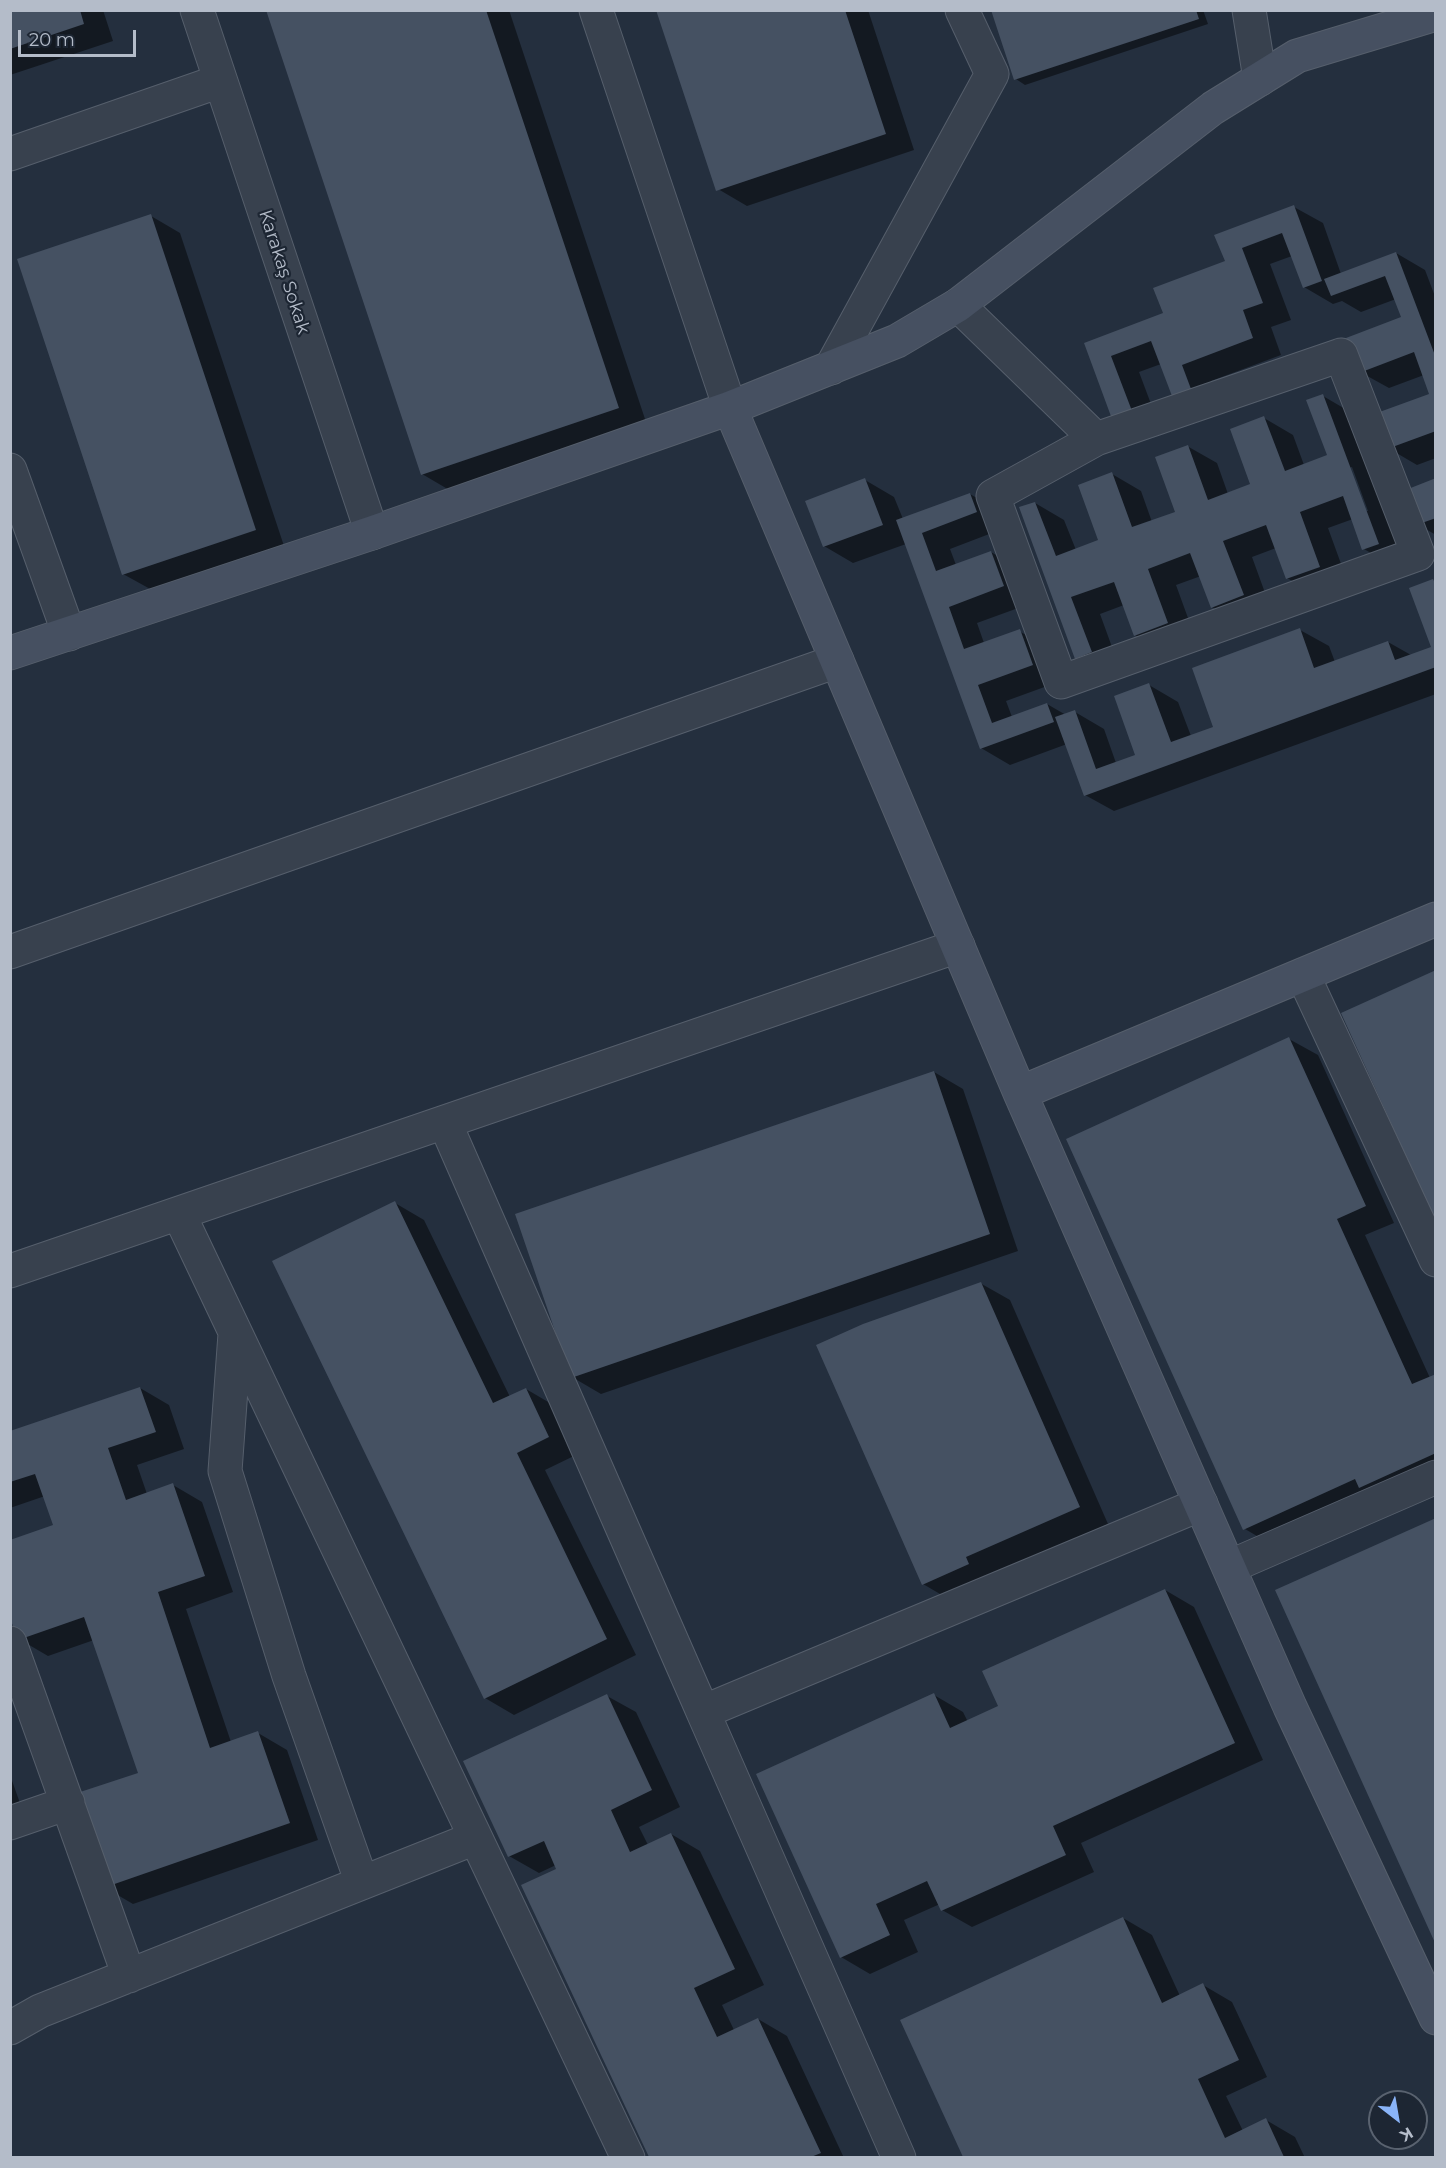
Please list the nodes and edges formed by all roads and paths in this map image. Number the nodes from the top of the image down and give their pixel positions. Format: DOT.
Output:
graph roads {
  1 [pos="197,10"];
  2 [pos="596,10"];
  3 [pos="962,10"];
  4 [pos="1249,10"];
  5 [pos="1436,14"];
  6 [pos="1260,79"];
  7 [pos="220,81"];
  8 [pos="10,154"];
  9 [pos="958,305"];
  10 [pos="831,368"];
  11 [pos="730,408"];
  12 [pos="1096,439"];
  13 [pos="10,470"];
  14 [pos="372,533"];
  15 [pos="69,634"];
  16 [pos="10,653"];
  17 [pos="837,661"];
  18 [pos="1436,919"];
  19 [pos="958,946"];
  20 [pos="10,952"];
  21 [pos="1303,975"];
  22 [pos="1020,1093"];
  23 [pos="445,1123"];
  24 [pos="179,1214"];
  25 [pos="1436,1260"];
  26 [pos="10,1271"];
  27 [pos="235,1332"];
  28 [pos="1436,1477"];
  29 [pos="1201,1504"];
  30 [pos="1229,1567"];
  31 [pos="10,1642"];
  32 [pos="703,1713"];
  33 [pos="68,1803"];
  34 [pos="10,1823"];
  35 [pos="475,1838"];
  36 [pos="362,1883"];
  37 [pos="129,1976"];
  38 [pos="1436,2018"];
  39 [pos="10,2028"];
  40 [pos="628,2157"];
  41 [pos="899,2157"];
  1 -- 7 [label="street, Karakaş Sokak"];
  2 -- 11 [label="street"];
  3 -- 10 [label="street"];
  4 -- 6 [label="street"];
  5 -- 6 [label="street"];
  6 -- 9 [label="street"];
  7 -- 8 [label="street"];
  7 -- 14 [label="street, Karakaş Sokak"];
  9 -- 10 [label="street"];
  9 -- 12 [label="street"];
  10 -- 11 [label="street"];
  11 -- 14 [label="street"];
  11 -- 17 [label="street"];
  12 -- 12 [label="street"];
  13 -- 15 [label="street"];
  14 -- 15 [label="street"];
  15 -- 16 [label="street"];
  17 -- 19 [label="street"];
  17 -- 20 [label="street"];
  18 -- 21 [label="street"];
  19 -- 22 [label="street"];
  19 -- 23 [label="street"];
  21 -- 22 [label="street"];
  21 -- 25 [label="street"];
  22 -- 29 [label="street"];
  23 -- 24 [label="street"];
  23 -- 32 [label="street"];
  24 -- 26 [label="street"];
  24 -- 27 [label="street"];
  27 -- 35 [label="street"];
  27 -- 36 [label="street"];
  28 -- 30 [label="street"];
  29 -- 30 [label="street"];
  29 -- 32 [label="street"];
  30 -- 38 [label="street"];
  31 -- 33 [label="street"];
  32 -- 41 [label="street"];
  33 -- 34 [label="street"];
  33 -- 37 [label="street"];
  35 -- 36 [label="street"];
  35 -- 40 [label="street"];
  36 -- 37 [label="street"];
  37 -- 39 [label="street"];
}
